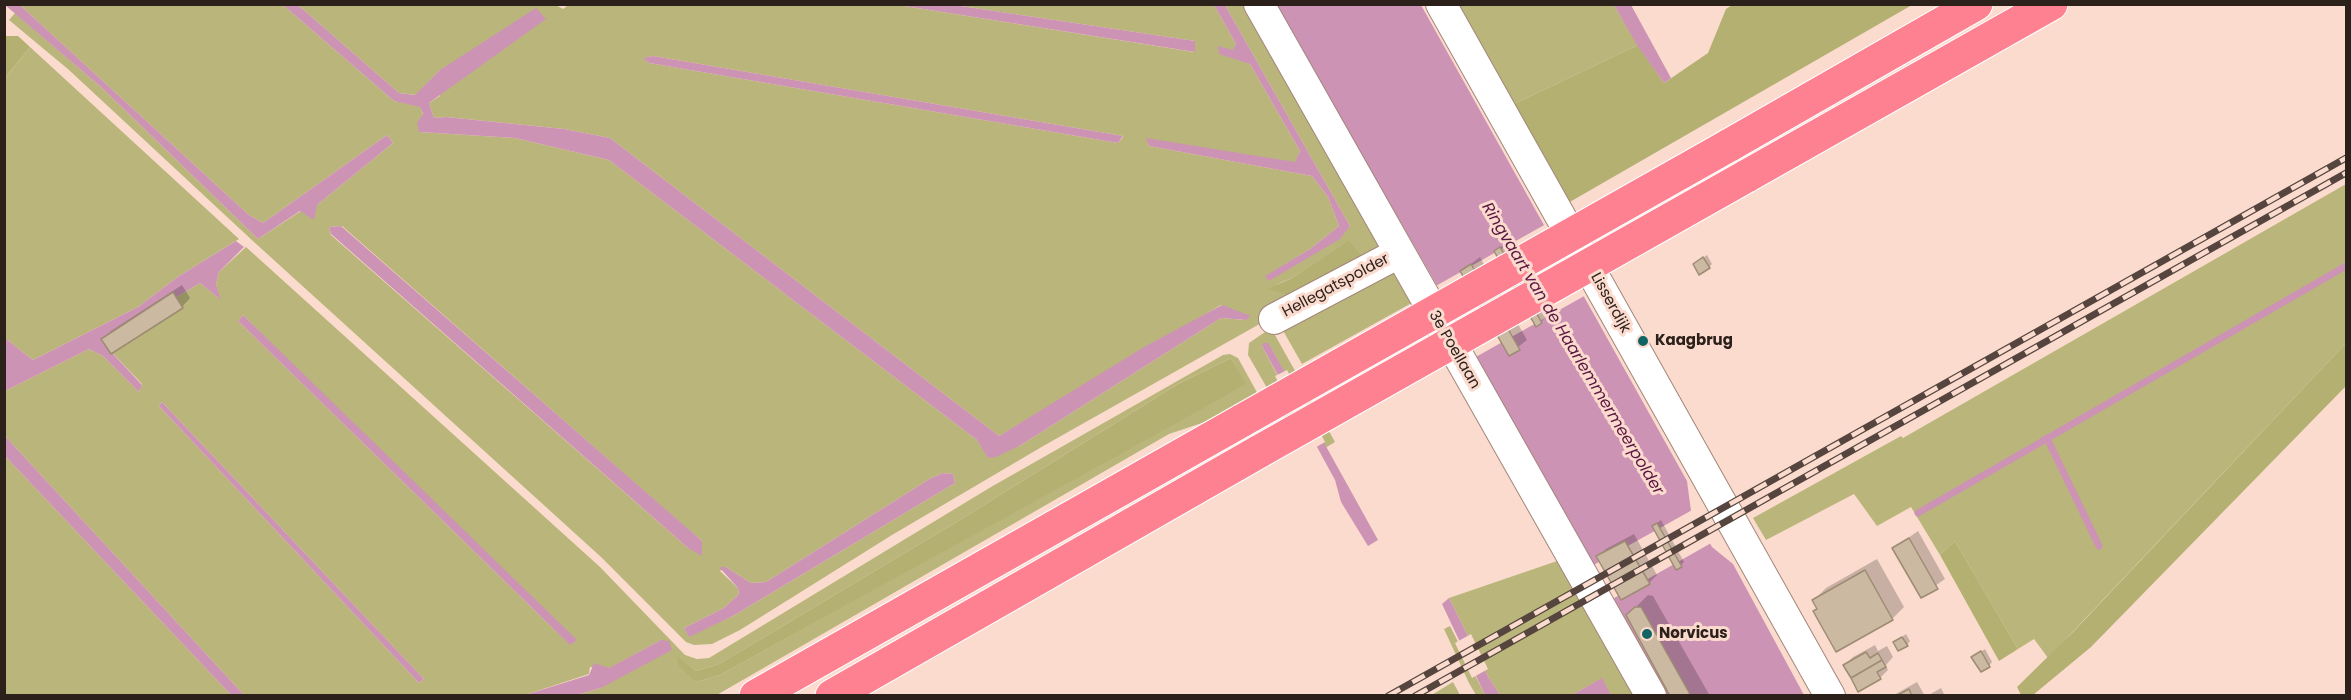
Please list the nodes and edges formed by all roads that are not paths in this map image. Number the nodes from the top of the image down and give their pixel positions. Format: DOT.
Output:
graph roads {
  1 [pos="1259,4"];
  2 [pos="1441,4"];
  3 [pos="1976,4"];
  4 [pos="2051,4"];
  5 [pos="1399,253"];
  6 [pos="1274,320"];
  7 [pos="756,696"];
  8 [pos="832,696"];
  9 [pos="1651,696"];
  10 [pos="1830,696"];
  1 -- 5 [label="street, 3e Poellaan"];
  2 -- 10 [label="street, Lisserdijk"];
  3 -- 7 [label="highway, bridge"];
  4 -- 8 [label="highway, bridge"];
  5 -- 6 [label="street, Hellegatspolder"];
  5 -- 9 [label="street, 3e Poellaan"];
}
